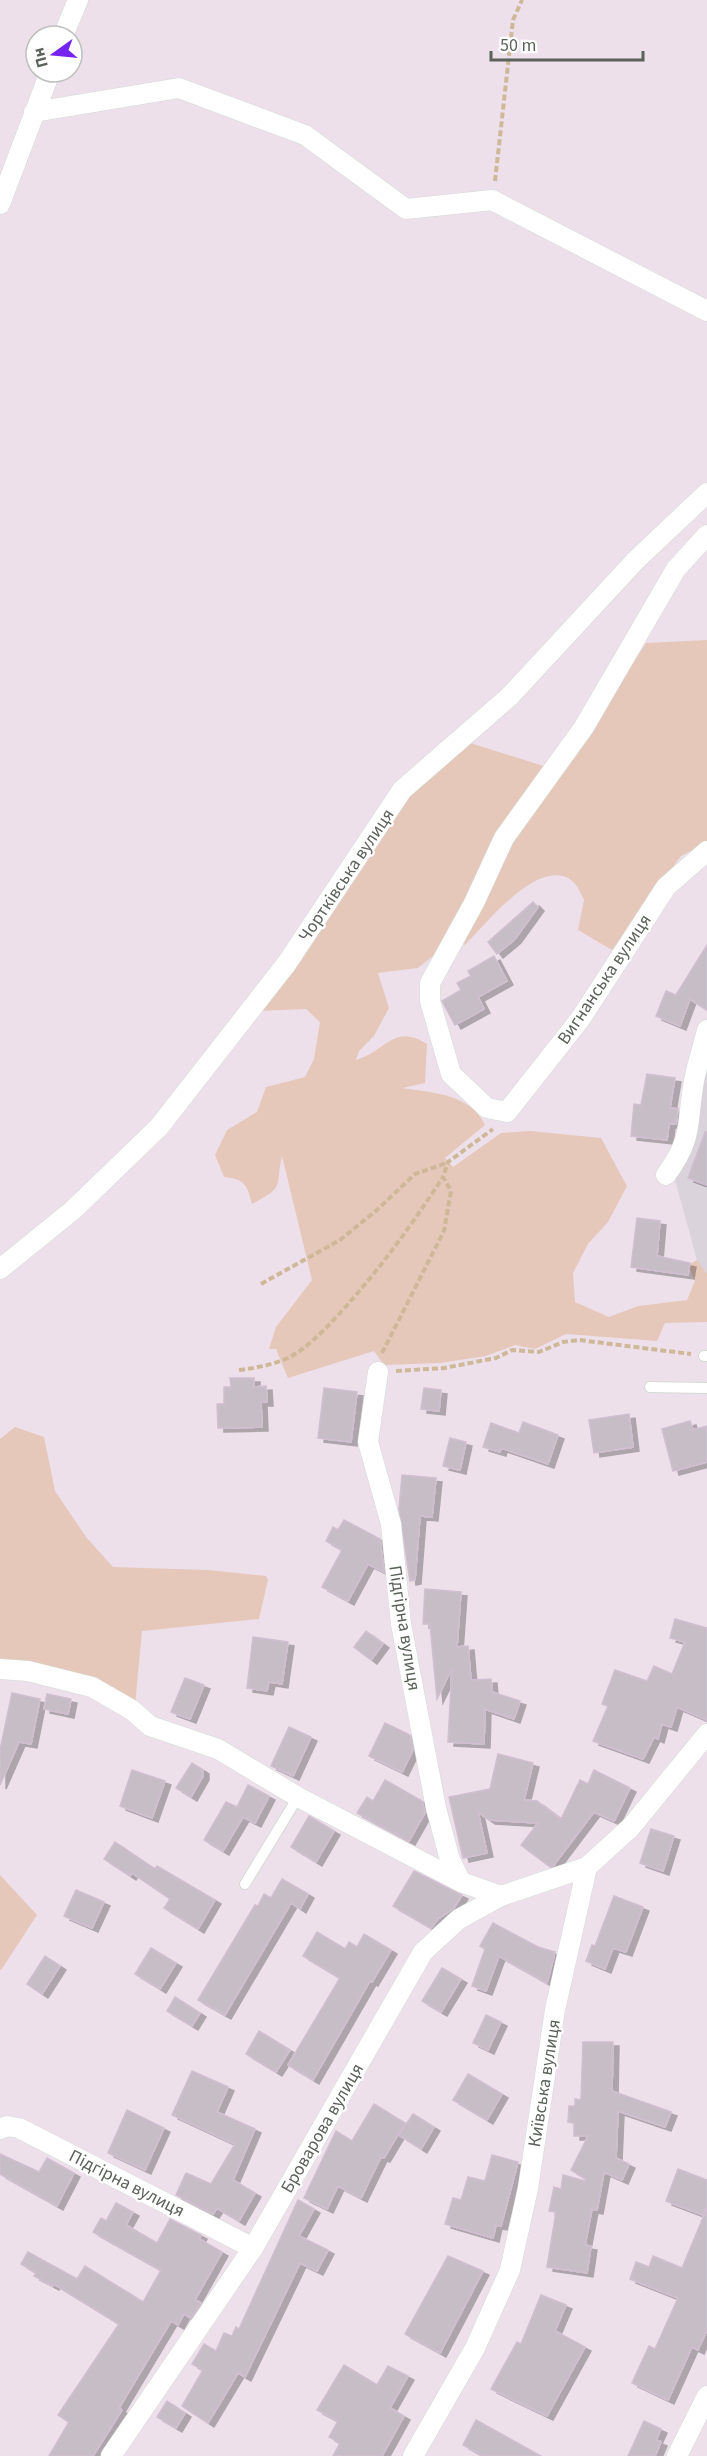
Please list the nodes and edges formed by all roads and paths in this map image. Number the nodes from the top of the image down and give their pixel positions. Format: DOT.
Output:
graph roads {
  1 [pos="78,0"];
  2 [pos="522,0"];
  3 [pos="68,24"];
  4 [pos="45,84"];
  5 [pos="34,112"];
  6 [pos="492,200"];
  7 [pos="0,204"];
  8 [pos="707,311"];
  9 [pos="707,493"];
  10 [pos="707,535"];
  11 [pos="707,851"];
  12 [pos="707,1030"];
  13 [pos="507,1112"];
  14 [pos="448,1162"];
  15 [pos="666,1175"];
  16 [pos="443,1177"];
  17 [pos="0,1269"];
  18 [pos="261,1284"];
  19 [pos="706,1356"];
  20 [pos="239,1370"];
  21 [pos="378,1372"];
  22 [pos="650,1387"];
  23 [pos="707,1388"];
  24 [pos="0,1669"];
  25 [pos="707,1734"];
  26 [pos="298,1797"];
  27 [pos="587,1867"];
  28 [pos="461,1882"];
  29 [pos="245,1884"];
  30 [pos="501,1896"];
  31 [pos="0,2129"];
  32 [pos="253,2248"];
  33 [pos="707,2396"];
  34 [pos="111,2456"];
  35 [pos="413,2456"];
  36 [pos="677,2456"];
  1 -- 3 [label="street"];
  2 -- 6 [label="path"];
  4 -- 5 [label="street"];
  5 -- 6 [label="street"];
  5 -- 7 [label="street"];
  6 -- 8 [label="street"];
  9 -- 17 [label="street, Чортківська вулиця"];
  10 -- 13 [label="street"];
  11 -- 13 [label="street, Вигнанська вулиця"];
  12 -- 15 [label="street"];
  13 -- 14 [label="path"];
  14 -- 16 [label="path"];
  14 -- 18 [label="path"];
  16 -- 20 [label="path"];
  16 -- 21 [label="path"];
  19 -- 21 [label="path"];
  21 -- 28 [label="street, Підгірна вулиця"];
  22 -- 23 [label="lane"];
  24 -- 26 [label="street"];
  25 -- 27 [label="street"];
  26 -- 28 [label="street"];
  26 -- 29 [label="lane"];
  27 -- 30 [label="street, Броварова вулиця"];
  27 -- 35 [label="street, Київська вулиця"];
  28 -- 30 [label="street"];
  30 -- 32 [label="street, Броварова вулиця"];
  31 -- 32 [label="street, Підгірна вулиця"];
  32 -- 34 [label="street, Броварова вулиця"];
  33 -- 36 [label="street"];
}
